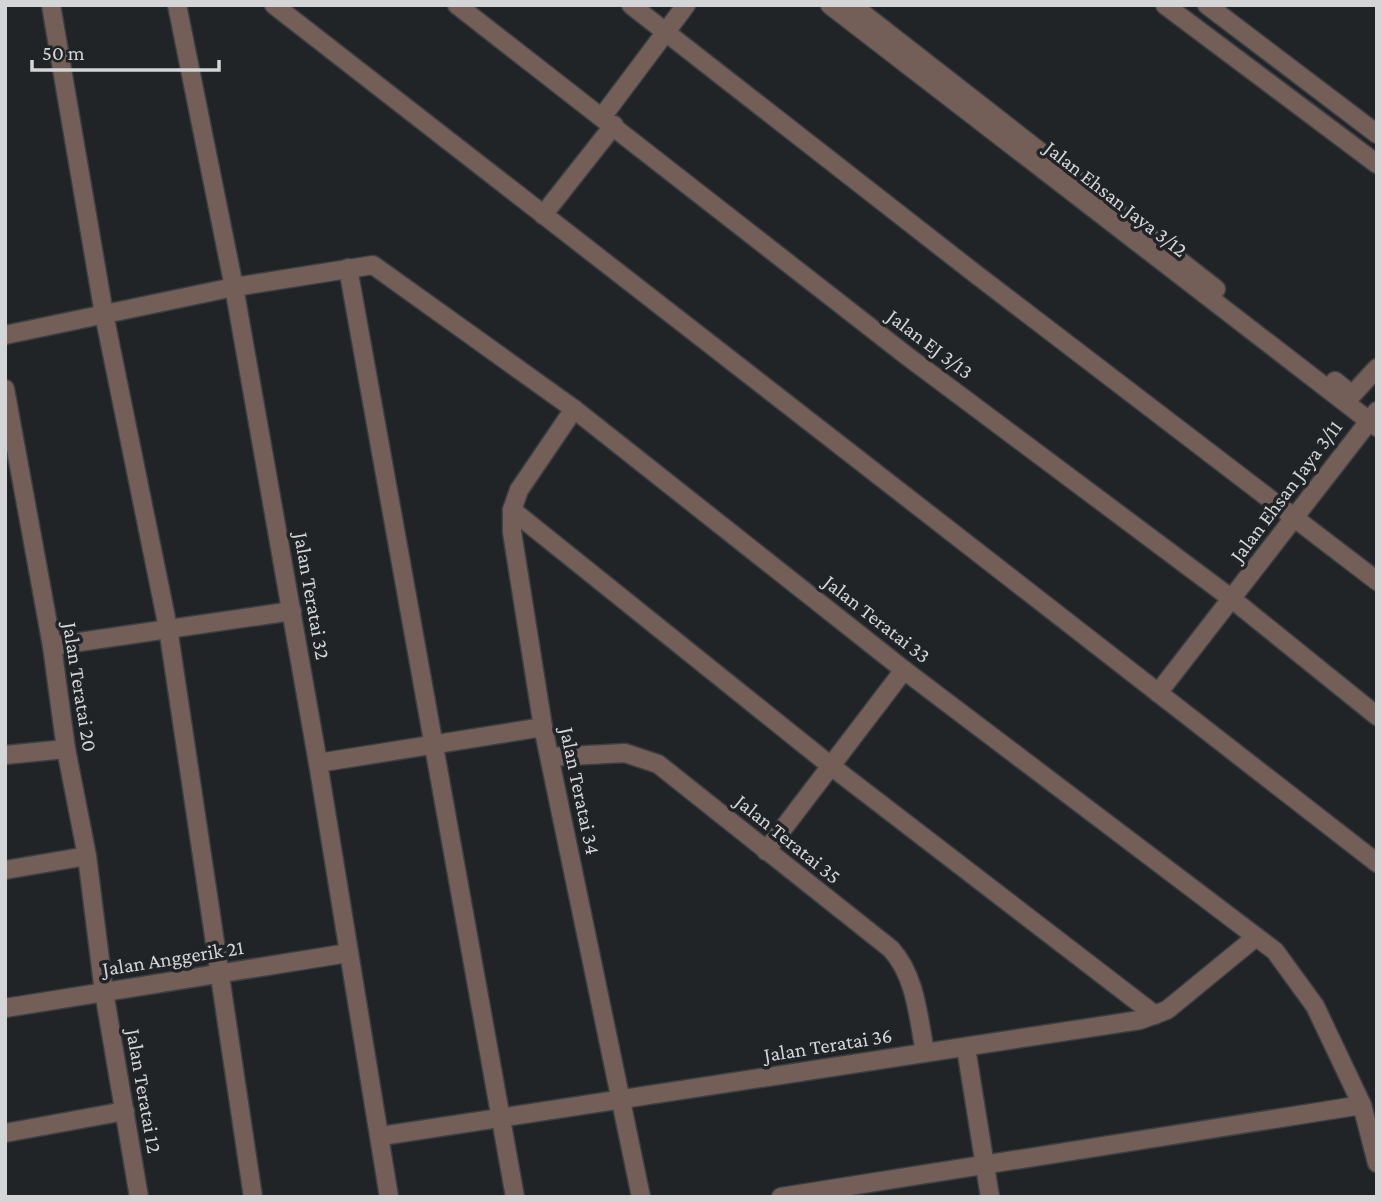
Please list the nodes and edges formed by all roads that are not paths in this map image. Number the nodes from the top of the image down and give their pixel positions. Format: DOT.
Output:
graph roads {
  1 [pos="51,5"];
  2 [pos="177,5"];
  3 [pos="274,5"];
  4 [pos="457,5"];
  5 [pos="631,5"];
  6 [pos="686,5"];
  7 [pos="830,5"];
  8 [pos="852,5"];
  9 [pos="1165,5"];
  10 [pos="1207,5"];
  11 [pos="666,32"];
  12 [pos="608,121"];
  13 [pos="1377,134"];
  14 [pos="1377,164"];
  15 [pos="542,215"];
  16 [pos="348,268"];
  17 [pos="234,287"];
  18 [pos="104,314"];
  19 [pos="5,335"];
  20 [pos="1377,368"];
  21 [pos="5,389"];
  22 [pos="574,409"];
  23 [pos="1374,420"];
  24 [pos="512,510"];
  25 [pos="1296,516"];
  26 [pos="1377,581"];
  27 [pos="1232,599"];
  28 [pos="292,611"];
  29 [pos="168,628"];
  30 [pos="52,646"];
  31 [pos="904,670"];
  32 [pos="1158,693"];
  33 [pos="1377,716"];
  34 [pos="542,727"];
  35 [pos="432,745"];
  36 [pos="66,749"];
  37 [pos="5,755"];
  38 [pos="550,757"];
  39 [pos="318,763"];
  40 [pos="831,766"];
  41 [pos="766,851"];
  42 [pos="87,856"];
  43 [pos="1377,863"];
  44 [pos="5,870"];
  45 [pos="1256,937"];
  46 [pos="348,953"];
  47 [pos="217,974"];
  48 [pos="104,992"];
  49 [pos="5,1008"];
  50 [pos="1155,1015"];
  51 [pos="966,1048"];
  52 [pos="925,1052"];
  53 [pos="624,1101"];
  54 [pos="1362,1105"];
  55 [pos="125,1111"];
  56 [pos="502,1119"];
  57 [pos="5,1133"];
  58 [pos="381,1136"];
  59 [pos="1377,1163"];
  60 [pos="985,1164"];
  61 [pos="139,1197"];
  62 [pos="253,1197"];
  63 [pos="389,1197"];
  64 [pos="515,1197"];
  65 [pos="642,1197"];
  66 [pos="781,1197"];
  67 [pos="990,1197"];
  1 -- 18 [label="street"];
  2 -- 17 [label="street, Jalan Teratai 32"];
  3 -- 15 [label="street"];
  4 -- 12 [label="street, Jalan EJ 3/13"];
  5 -- 11 [label="street"];
  6 -- 11 [label="street"];
  7 -- 23 [label="street, Jalan Ehsan Jaya 3/12"];
  8 -- 20 [label="street"];
  9 -- 14 [label="street"];
  10 -- 13 [label="street"];
  11 -- 12 [label="street"];
  11 -- 25 [label="street"];
  12 -- 15 [label="street"];
  12 -- 27 [label="street, Jalan EJ 3/13"];
  15 -- 32 [label="street"];
  16 -- 17 [label="street, Jalan Teratai 33"];
  16 -- 22 [label="street, Jalan Teratai 33"];
  16 -- 35 [label="street"];
  17 -- 18 [label="street, Jalan Teratai 33"];
  17 -- 28 [label="street, Jalan Teratai 32"];
  18 -- 19 [label="street, Jalan Teratai 33"];
  18 -- 29 [label="street"];
  21 -- 30 [label="street, Jalan Teratai 20"];
  22 -- 24 [label="street, Jalan Teratai 34"];
  22 -- 31 [label="street, Jalan Teratai 33"];
  23 -- 25 [label="street, Jalan Ehsan Jaya 3/11"];
  24 -- 34 [label="street, Jalan Teratai 34"];
  24 -- 40 [label="street"];
  25 -- 26 [label="street"];
  25 -- 27 [label="street, Jalan Ehsan Jaya 3/11"];
  27 -- 32 [label="street, Jalan Ehsan Jaya 3/11"];
  27 -- 33 [label="street, Jalan EJ 3/13"];
  28 -- 29 [label="street"];
  28 -- 39 [label="street, Jalan Teratai 32"];
  29 -- 30 [label="street"];
  29 -- 47 [label="street"];
  30 -- 36 [label="street, Jalan Teratai 20"];
  31 -- 40 [label="street"];
  31 -- 45 [label="street, Jalan Teratai 33"];
  32 -- 43 [label="street"];
  34 -- 35 [label="street"];
  34 -- 38 [label="street, Jalan Teratai 34"];
  35 -- 39 [label="street"];
  35 -- 56 [label="street"];
  36 -- 37 [label="street"];
  36 -- 42 [label="street, Jalan Teratai 20"];
  38 -- 41 [label="street, Jalan Teratai 35"];
  38 -- 53 [label="street, Jalan Teratai 34"];
  39 -- 46 [label="street, Jalan Teratai 32"];
  40 -- 41 [label="street"];
  40 -- 50 [label="street"];
  41 -- 52 [label="street, Jalan Teratai 35"];
  42 -- 44 [label="street"];
  42 -- 48 [label="street, Jalan Teratai 20"];
  45 -- 50 [label="street, Jalan Teratai 36"];
  45 -- 54 [label="street, Jalan Teratai 33"];
  46 -- 47 [label="street, Jalan Anggerik 21"];
  46 -- 58 [label="street, Jalan Teratai 32"];
  47 -- 48 [label="street, Jalan Anggerik 21"];
  47 -- 62 [label="street"];
  48 -- 49 [label="street, Jalan Anggerik 21"];
  48 -- 55 [label="street, Jalan Teratai 12"];
  50 -- 51 [label="street, Jalan Teratai 36"];
  51 -- 52 [label="street, Jalan Teratai 36"];
  51 -- 60 [label="street"];
  52 -- 53 [label="street, Jalan Teratai 36"];
  53 -- 56 [label="street, Jalan Teratai 36"];
  53 -- 65 [label="street, Jalan Teratai 34"];
  54 -- 59 [label="street, Jalan Teratai 33"];
  54 -- 60 [label="street"];
  55 -- 57 [label="street"];
  55 -- 61 [label="street, Jalan Teratai 12"];
  56 -- 58 [label="street, Jalan Teratai 36"];
  56 -- 64 [label="street"];
  58 -- 63 [label="street, Jalan Teratai 32"];
  60 -- 66 [label="street"];
  60 -- 67 [label="street"];
}
